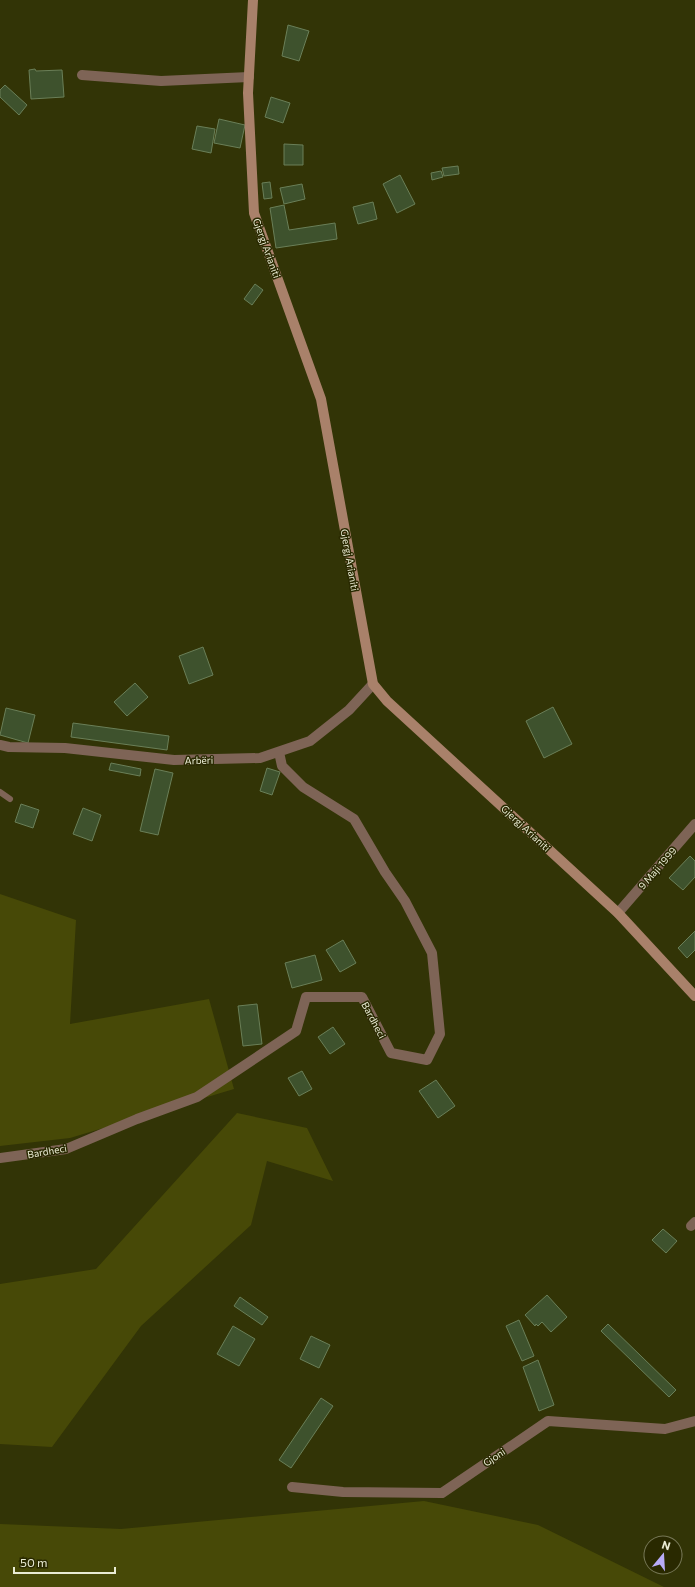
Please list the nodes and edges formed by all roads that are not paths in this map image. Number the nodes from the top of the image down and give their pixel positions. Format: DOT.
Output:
graph roads {
  1 [pos="253,0"];
  2 [pos="82,75"];
  3 [pos="249,77"];
  4 [pos="373,684"];
  5 [pos="0,745"];
  6 [pos="279,752"];
  7 [pos="0,792"];
  8 [pos="10,799"];
  9 [pos="695,824"];
  10 [pos="618,913"];
  11 [pos="695,996"];
  12 [pos="0,1158"];
  13 [pos="695,1421"];
  14 [pos="292,1487"];
  1 -- 3 [label="main road, Gjergj Arianiti"];
  2 -- 3 [label="street"];
  3 -- 4 [label="main road, Gjergj Arianiti"];
  4 -- 6 [label="street, Arbëri"];
  4 -- 10 [label="main road, Gjergj Arianiti"];
  5 -- 6 [label="street, Arbëri"];
  6 -- 12 [label="street, Bardheci"];
  7 -- 8 [label="lane"];
  9 -- 10 [label="street, 9 Maji 1999"];
  10 -- 11 [label="main road, Gjergj Arianiti"];
  13 -- 14 [label="street, Gjoni"];
}
